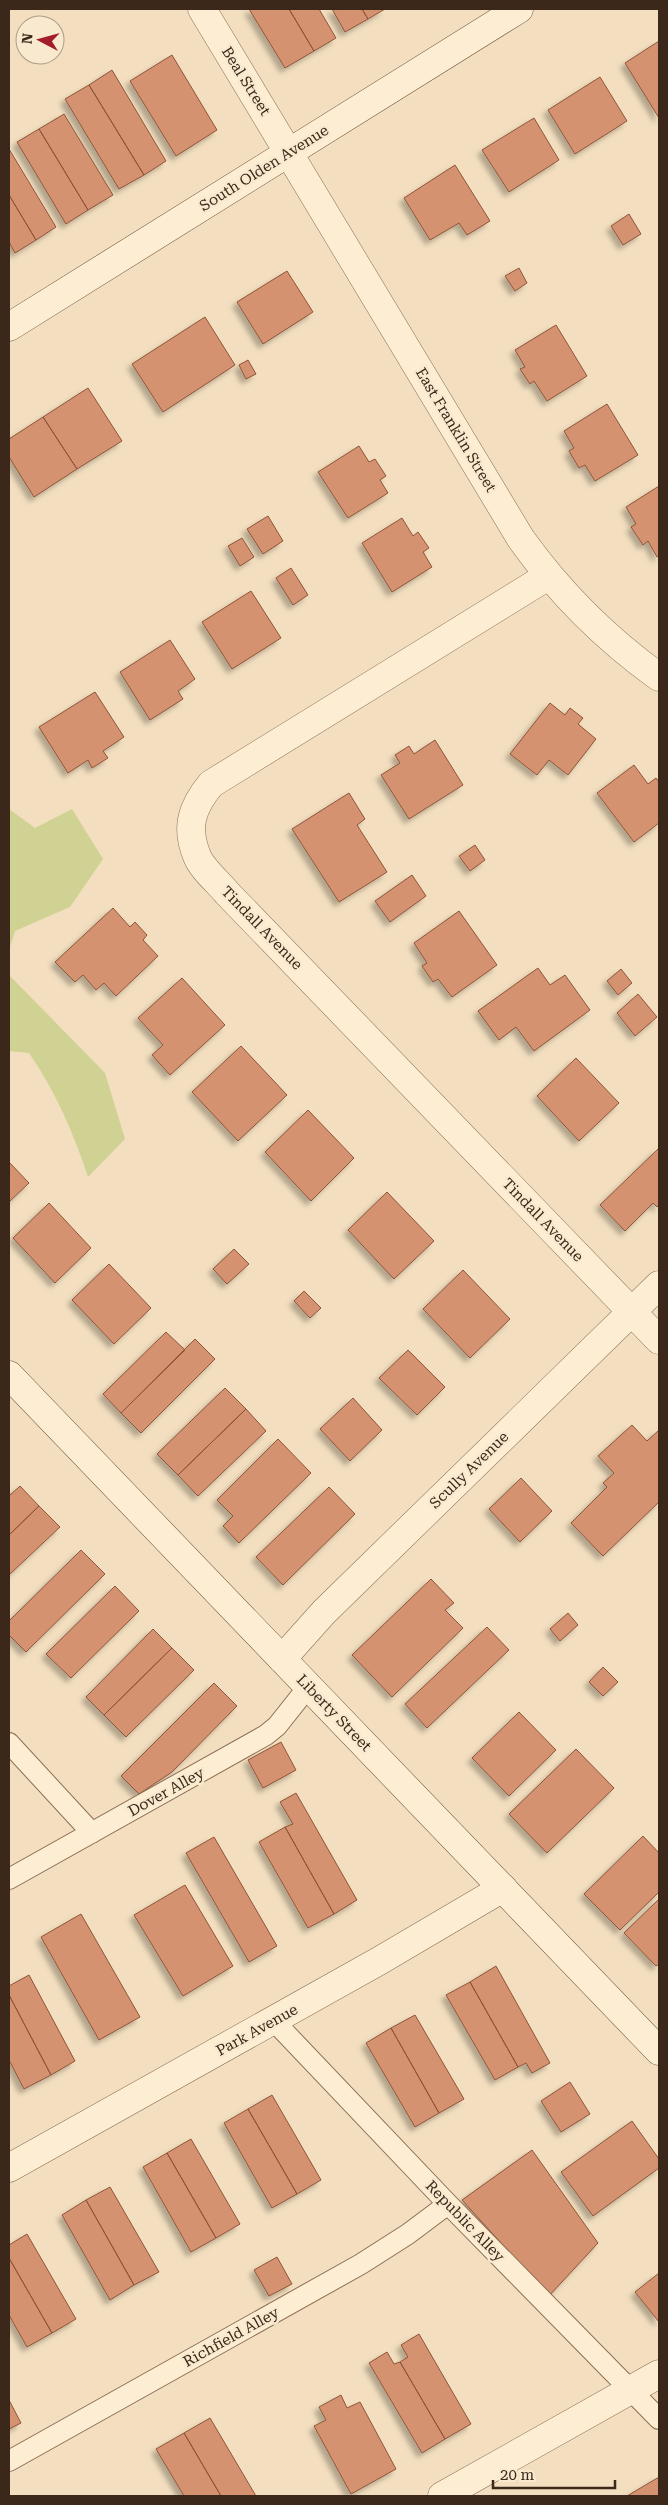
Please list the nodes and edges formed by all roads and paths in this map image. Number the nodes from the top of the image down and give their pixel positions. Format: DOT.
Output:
graph roads {
  1 [pos="202,9"];
  2 [pos="519,9"];
  3 [pos="290,152"];
  4 [pos="9,327"];
  5 [pos="548,576"];
  6 [pos="659,677"];
  7 [pos="659,1285"];
  8 [pos="632,1312"];
  9 [pos="659,1340"];
  10 [pos="9,1375"];
  11 [pos="282,1659"];
  12 [pos="308,1687"];
  13 [pos="9,1743"];
  14 [pos="92,1833"];
  15 [pos="9,1879"];
  16 [pos="503,1888"];
  17 [pos="273,2020"];
  18 [pos="659,2051"];
  19 [pos="9,2168"];
  20 [pos="448,2204"];
  21 [pos="659,2374"];
  22 [pos="631,2390"];
  23 [pos="659,2419"];
  24 [pos="9,2461"];
  25 [pos="442,2496"];
  1 -- 3 [label="street, Beal Street"];
  2 -- 3 [label="street, South Olden Avenue"];
  3 -- 4 [label="street, South Olden Avenue"];
  3 -- 5 [label="street, East Franklin Street"];
  5 -- 6 [label="street, East Franklin Street"];
  5 -- 8 [label="street, Tindall Avenue"];
  7 -- 8 [label="street, Scully Avenue"];
  8 -- 9 [label="street, Tindall Avenue"];
  8 -- 11 [label="street, Scully Avenue"];
  10 -- 11 [label="street, Liberty Street"];
  11 -- 12 [label="street, Liberty Street"];
  12 -- 14 [label="lane, Dover Alley"];
  12 -- 16 [label="street, Liberty Street"];
  13 -- 14 [label="lane"];
  14 -- 15 [label="lane, Dover Alley"];
  16 -- 17 [label="street, Park Avenue"];
  16 -- 18 [label="street, Liberty Street"];
  17 -- 19 [label="street, Park Avenue"];
  17 -- 20 [label="lane, Republic Alley"];
  20 -- 22 [label="lane, Republic Alley"];
  20 -- 24 [label="lane, Richfield Alley"];
  21 -- 22 [label="street"];
  22 -- 23 [label="lane, Republic Alley"];
  22 -- 25 [label="street"];
}
